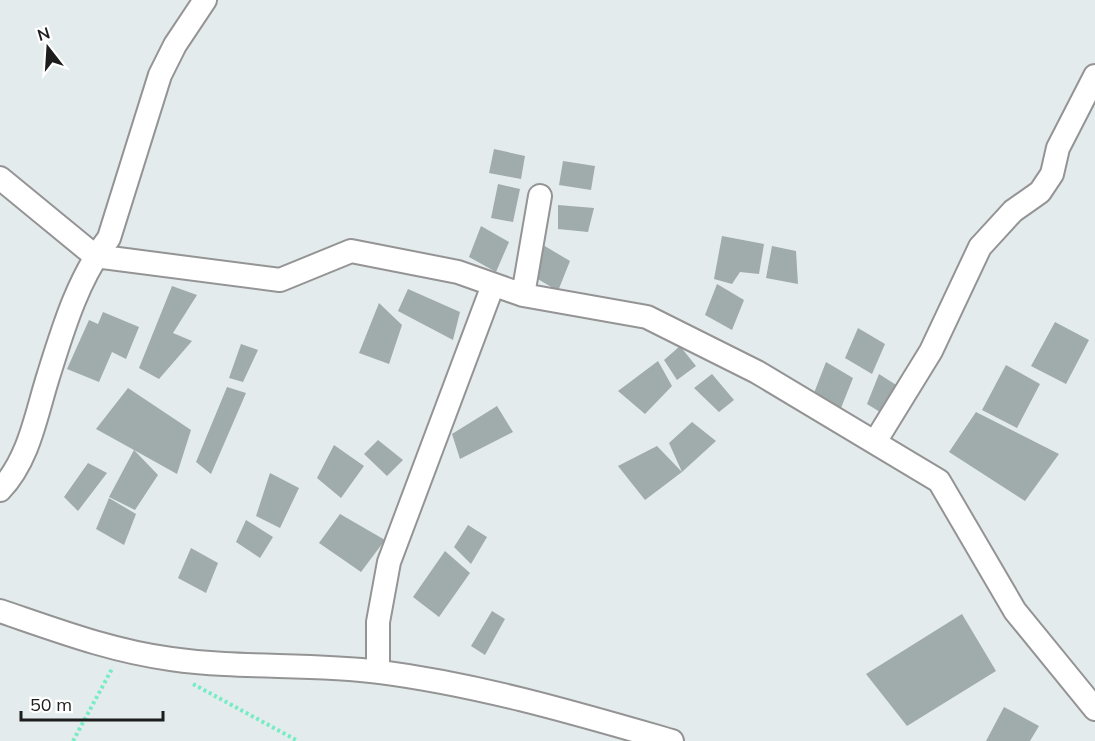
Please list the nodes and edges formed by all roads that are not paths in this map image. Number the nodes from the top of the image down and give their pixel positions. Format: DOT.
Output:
graph roads {
  1 [pos="205,0"];
  2 [pos="1095,76"];
  3 [pos="0,178"];
  4 [pos="540,196"];
  5 [pos="95,256"];
  6 [pos="493,285"];
  7 [pos="523,295"];
  8 [pos="874,442"];
  9 [pos="0,490"];
  10 [pos="0,611"];
  11 [pos="378,672"];
  12 [pos="1095,709"];
  13 [pos="672,741"];
  1 -- 5 [label="street"];
  2 -- 8 [label="street"];
  3 -- 5 [label="street"];
  4 -- 7 [label="street"];
  5 -- 6 [label="street"];
  5 -- 9 [label="street"];
  6 -- 7 [label="street"];
  6 -- 11 [label="street"];
  7 -- 8 [label="street"];
  8 -- 12 [label="street"];
  10 -- 11 [label="street"];
  11 -- 13 [label="street"];
}
